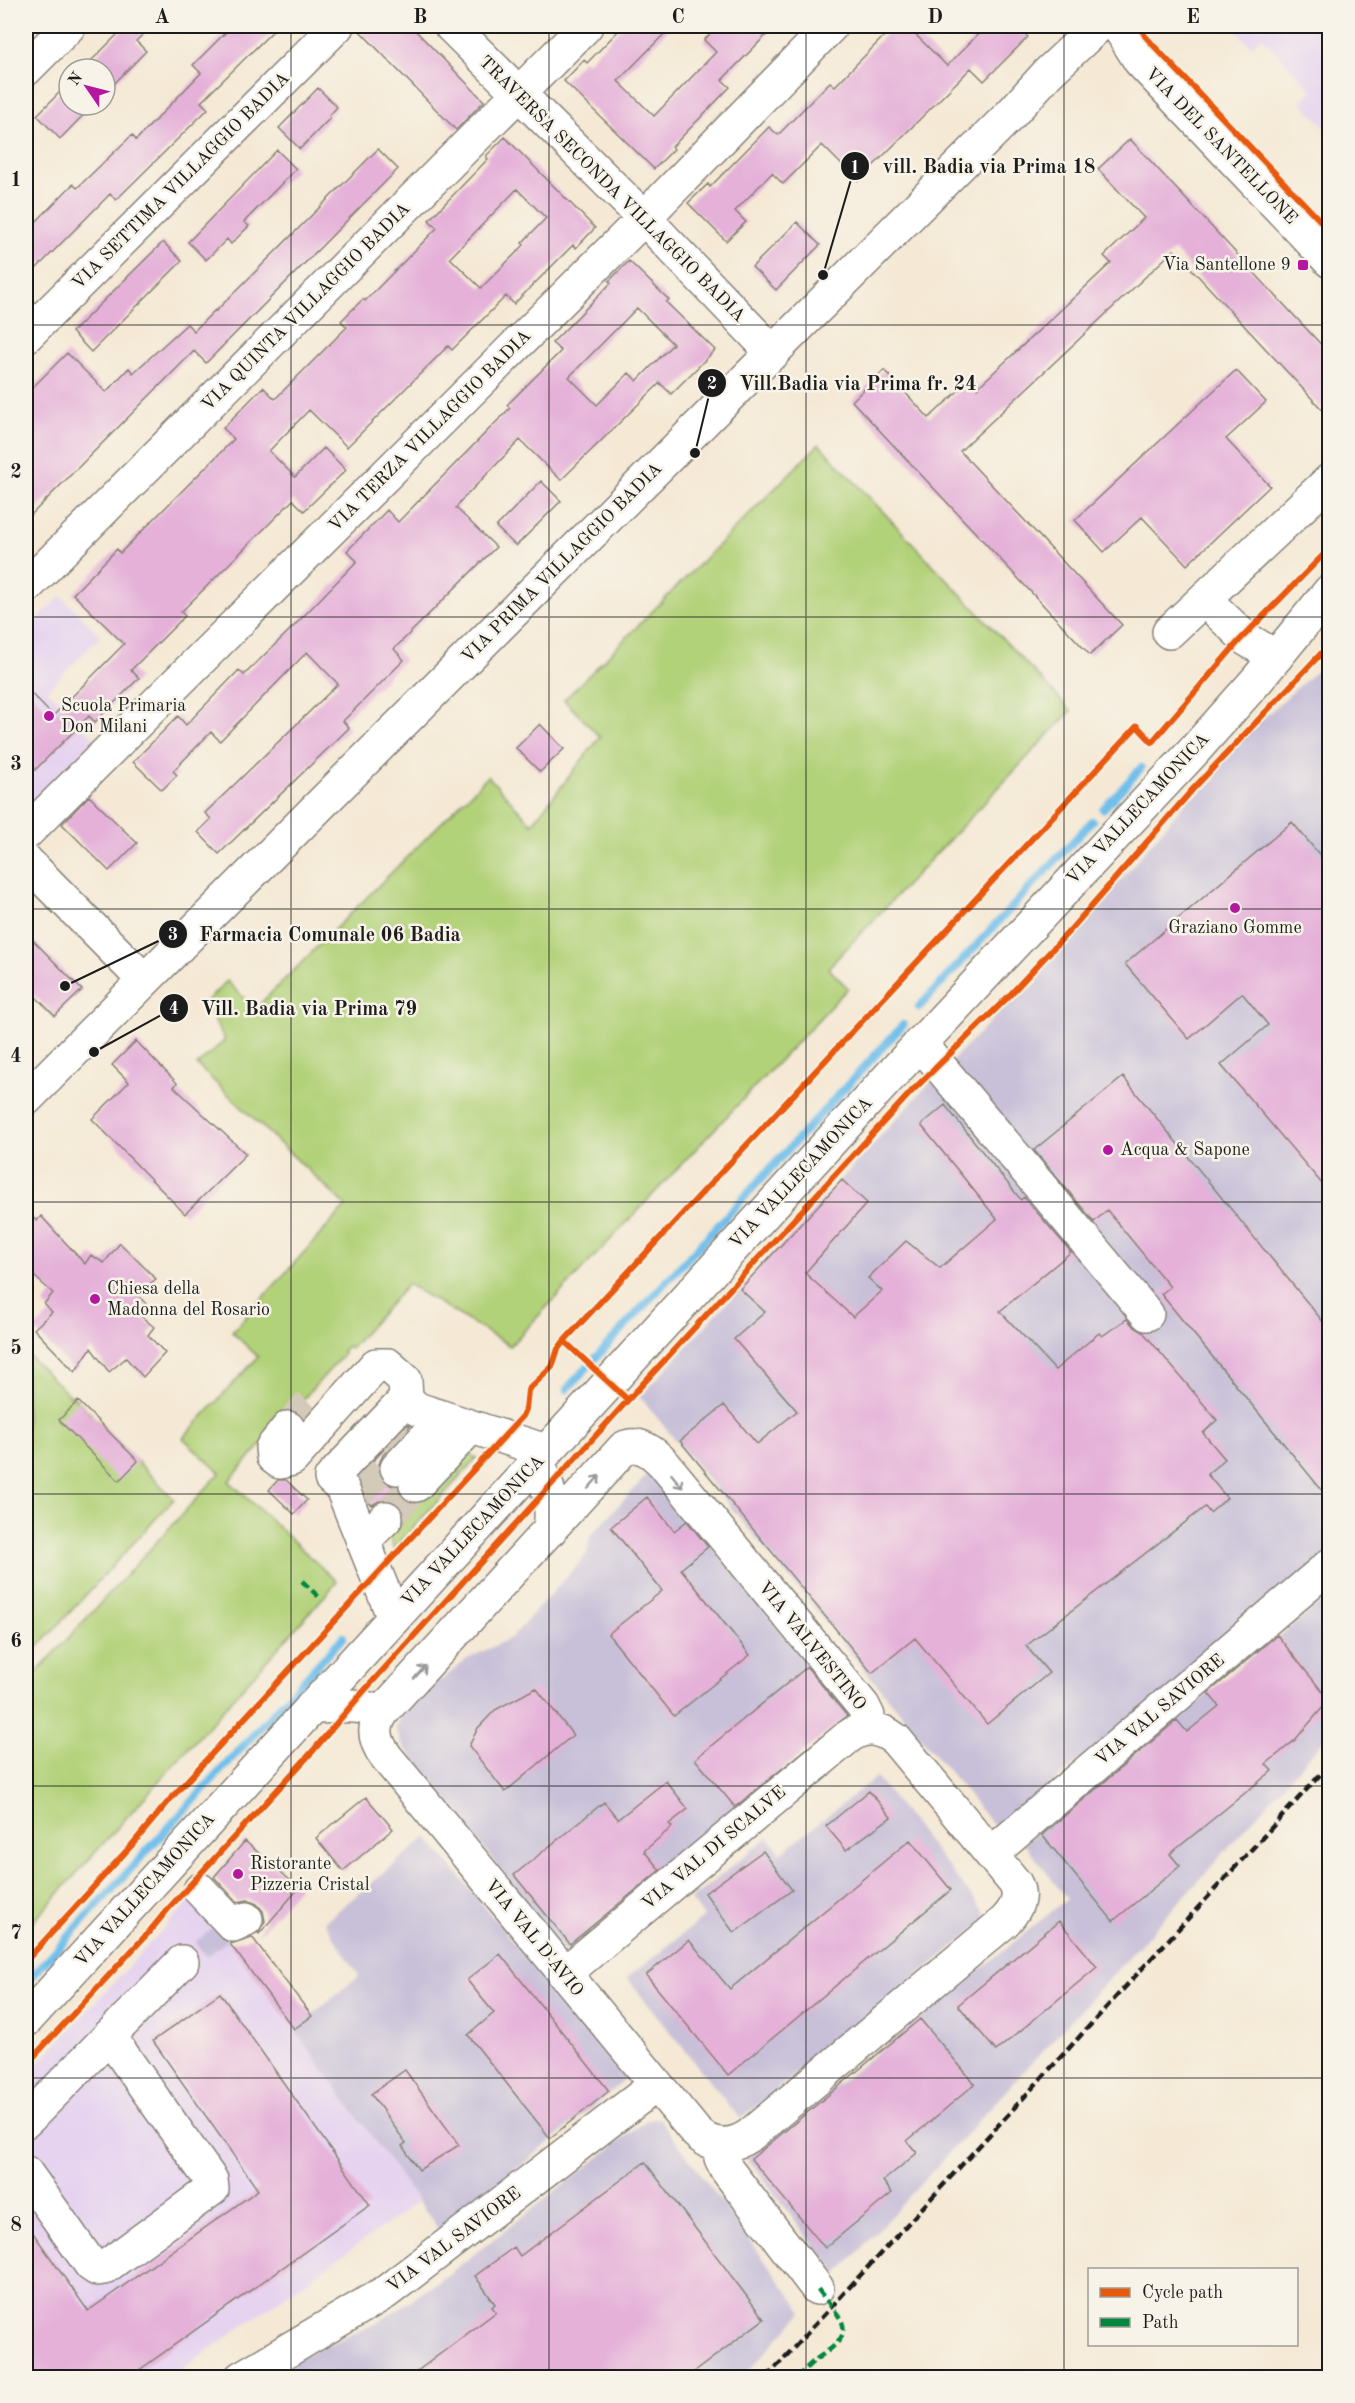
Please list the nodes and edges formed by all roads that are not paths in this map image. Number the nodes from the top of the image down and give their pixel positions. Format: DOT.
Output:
graph roads {
  1 [pos="69,26"];
  2 [pos="337,26"];
  3 [pos="451,26"];
  4 [pos="586,26"];
  5 [pos="831,26"];
  6 [pos="1098,26"];
  7 [pos="1118,26"];
  8 [pos="26,69"];
  9 [pos="519,94"];
  10 [pos="644,218"];
  11 [pos="1329,261"];
  12 [pos="26,336"];
  13 [pos="773,353"];
  14 [pos="1329,480"];
  15 [pos="26,587"];
  16 [pos="1329,591"];
  17 [pos="1204,599"];
  18 [pos="1329,614"];
  19 [pos="1169,632"];
  20 [pos="1267,668"];
  21 [pos="26,833"];
  22 [pos="26,861"];
  23 [pos="144,980"];
  24 [pos="920,1043"];
  25 [pos="26,1099"];
  26 [pos="1147,1314"];
  27 [pos="356,1387"];
  28 [pos="316,1398"];
  29 [pos="431,1417"];
  30 [pos="300,1432"];
  31 [pos="541,1456"];
  32 [pos="275,1459"];
  33 [pos="407,1477"];
  34 [pos="358,1504"];
  35 [pos="550,1530"];
  36 [pos="1329,1565"];
  37 [pos="394,1618"];
  38 [pos="312,1707"];
  39 [pos="380,1715"];
  40 [pos="868,1728"];
  41 [pos="991,1854"];
  42 [pos="200,1890"];
  43 [pos="246,1919"];
  44 [pos="182,1962"];
  45 [pos="564,1974"];
  46 [pos="26,2020"];
  47 [pos="109,2036"];
  48 [pos="656,2085"];
  49 [pos="26,2121"];
  50 [pos="719,2145"];
  51 [pos="26,2174"];
  52 [pos="817,2288"];
  53 [pos="241,2378"];
  1 -- 8 [label="street"];
  2 -- 12 [label="street, VIA SETTIMA VILLAGGIO BADIA"];
  3 -- 9 [label="street, TRAVERSA SECONDA VILLAGGIO BADIA"];
  4 -- 9 [label="street, VIA QUINTA VILLAGGIO BADIA"];
  5 -- 10 [label="street, VIA TERZA VILLAGGIO BADIA"];
  6 -- 13 [label="street, VIA PRIMA VILLAGGIO BADIA"];
  7 -- 11 [label="street, VIA DEL SANTELLONE"];
  9 -- 10 [label="street, TRAVERSA SECONDA VILLAGGIO BADIA"];
  9 -- 15 [label="street, VIA QUINTA VILLAGGIO BADIA"];
  10 -- 13 [label="street, TRAVERSA SECONDA VILLAGGIO BADIA"];
  10 -- 21 [label="street, VIA TERZA VILLAGGIO BADIA"];
  13 -- 23 [label="street, VIA PRIMA VILLAGGIO BADIA"];
  14 -- 17 [label="street"];
  16 -- 20 [label="street, VIA VALLECAMONICA"];
  17 -- 19 [label="street"];
  17 -- 20 [label="street"];
  18 -- 20 [label="street, VIA VALLECAMONICA"];
  20 -- 24 [label="street, VIA VALLECAMONICA"];
  22 -- 23 [label="street"];
  23 -- 25 [label="street, VIA PRIMA VILLAGGIO BADIA"];
  24 -- 26 [label="street"];
  24 -- 31 [label="street, VIA VALLECAMONICA"];
  27 -- 28 [label="street"];
  27 -- 29 [label="street"];
  27 -- 30 [label="street"];
  29 -- 31 [label="street"];
  29 -- 33 [label="street"];
  29 -- 34 [label="street"];
  30 -- 32 [label="street"];
  30 -- 34 [label="street"];
  31 -- 35 [label="street"];
  31 -- 37 [label="street, VIA VALLECAMONICA"];
  34 -- 37 [label="street"];
  39 -- 35 [label="street, one-way"];
  35 -- 40 [label="street, VIA VALVESTINO, one-way"];
  36 -- 41 [label="street, VIA VAL SAVIORE"];
  37 -- 38 [label="street, VIA VALLECAMONICA"];
  38 -- 39 [label="street"];
  38 -- 46 [label="street, VIA VALLECAMONICA"];
  39 -- 45 [label="street, VIA VAL D'AVIO"];
  40 -- 41 [label="street, VIA VALVESTINO"];
  40 -- 45 [label="street, VIA VAL DI SCALVE"];
  41 -- 50 [label="street, VIA VALVESTINO"];
  42 -- 43 [label="street"];
  44 -- 47 [label="street"];
  45 -- 48 [label="street, VIA VAL D'AVIO"];
  47 -- 49 [label="street"];
  47 -- 51 [label="street"];
  48 -- 50 [label="street, VIA VAL D'AVIO"];
  48 -- 53 [label="street, VIA VAL SAVIORE"];
  50 -- 52 [label="street"];
}
